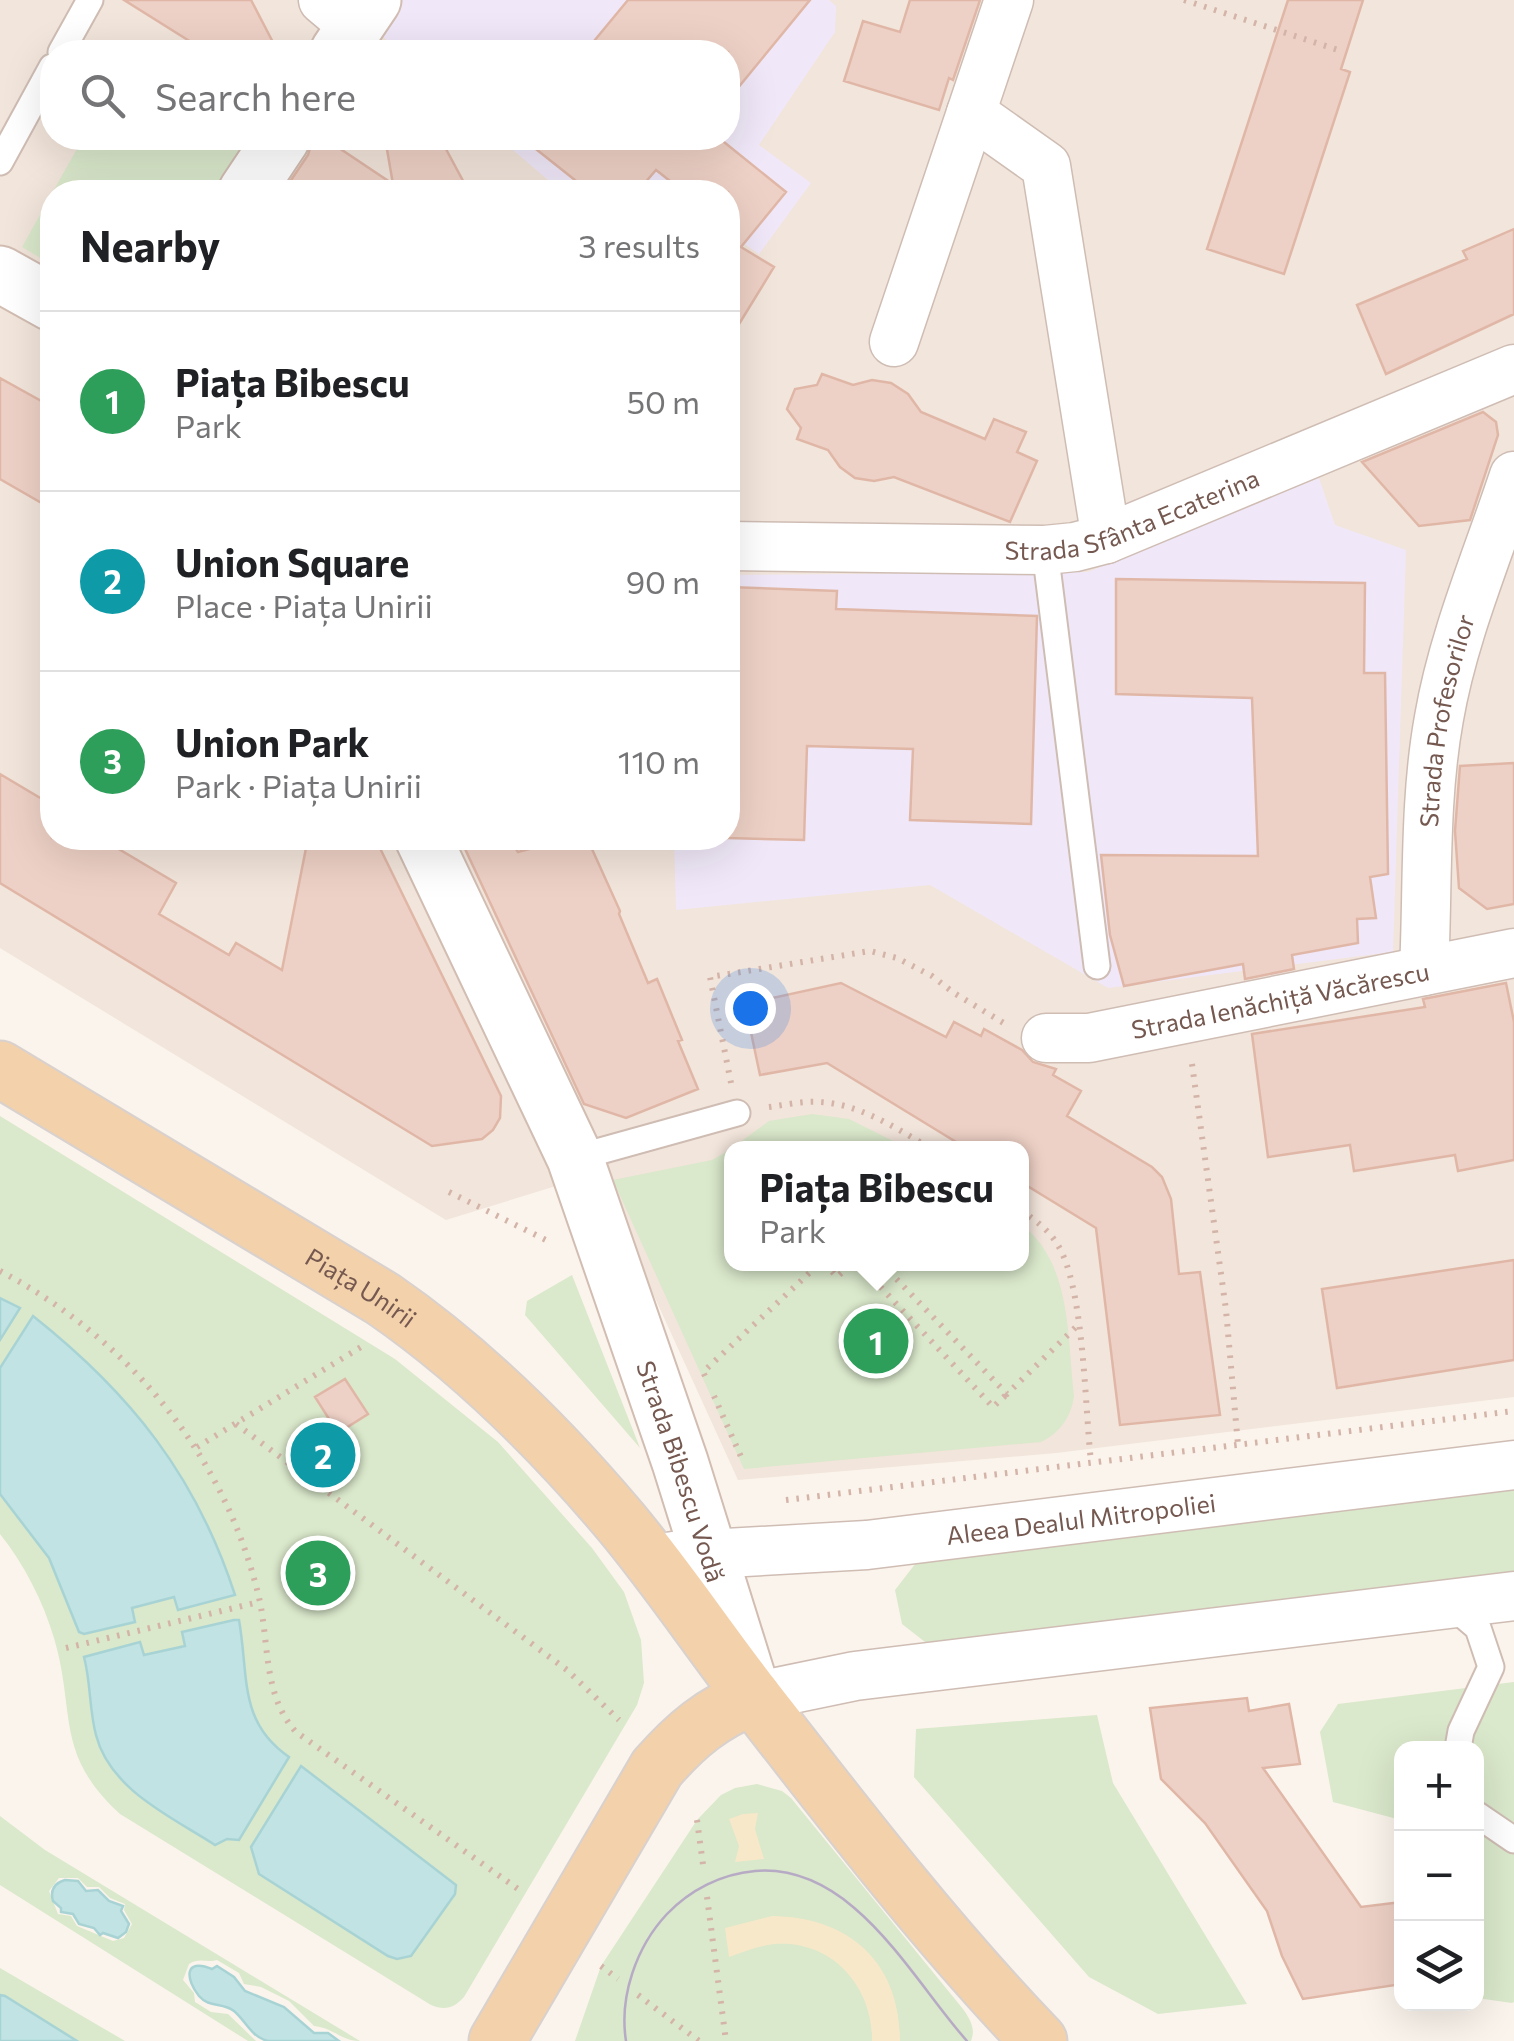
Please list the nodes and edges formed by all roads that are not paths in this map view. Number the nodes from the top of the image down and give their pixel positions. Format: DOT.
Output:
graph roads {
  1 [pos="90,0"];
  2 [pos="1009,0"];
  3 [pos="68,40"];
  4 [pos="40,90"];
  5 [pos="971,113"];
  6 [pos="274,150"];
  7 [pos="0,162"];
  8 [pos="254,180"];
  9 [pos="0,274"];
  10 [pos="40,296"];
  11 [pos="894,342"];
  12 [pos="1514,369"];
  13 [pos="1514,476"];
  14 [pos="1106,539"];
  15 [pos="740,546"];
  16 [pos="1045,550"];
  17 [pos="429,850"];
  18 [pos="1514,953"];
  19 [pos="1097,966"];
  20 [pos="1424,971"];
  21 [pos="1046,1038"];
  22 [pos="0,1069"];
  23 [pos="748,1110"];
  24 [pos="575,1158"];
  25 [pos="1514,1465"];
  26 [pos="674,1564"];
  27 [pos="1514,1596"];
  28 [pos="1450,1604"];
  29 [pos="753,1696"];
  30 [pos="1459,1741"];
  31 [pos="657,1768"];
  32 [pos="1484,1819"];
  33 [pos="1514,1840"];
  34 [pos="498,2041"];
  35 [pos="1039,2041"];
  1 -- 3 [label="lane"];
  2 -- 5 [label="street"];
  4 -- 7 [label="lane"];
  5 -- 11 [label="street"];
  5 -- 14 [label="street"];
  6 -- 8 [label="street"];
  9 -- 10 [label="street"];
  12 -- 14 [label="street, Strada Sfânta Ecaterina"];
  13 -- 20 [label="street, Strada Profesorilor"];
  14 -- 16 [label="street, Strada Sfânta Ecaterina"];
  15 -- 16 [label="street, Strada Sfânta Ecaterina"];
  16 -- 19 [label="lane"];
  17 -- 24 [label="street, Strada Bibescu Vodă"];
  18 -- 20 [label="street, Strada Ienăchiță Văcărescu"];
  20 -- 21 [label="street, Strada Ienăchiță Văcărescu"];
  22 -- 26 [label="main road, Piața Unirii"];
  23 -- 24 [label="lane"];
  24 -- 26 [label="street, Strada Bibescu Vodă"];
  25 -- 26 [label="street, Aleea Dealul Mitropoliei"];
  26 -- 29 [label="main road, Piața Unirii"];
  26 -- 31 [label="main road, Piața Unirii"];
  27 -- 28 [label="street"];
  28 -- 29 [label="street"];
  28 -- 30 [label="lane"];
  29 -- 31 [label="main road, Piața Unirii"];
  29 -- 35 [label="main road"];
  31 -- 34 [label="main road, Piața Unirii"];
  32 -- 33 [label="lane"];
}
